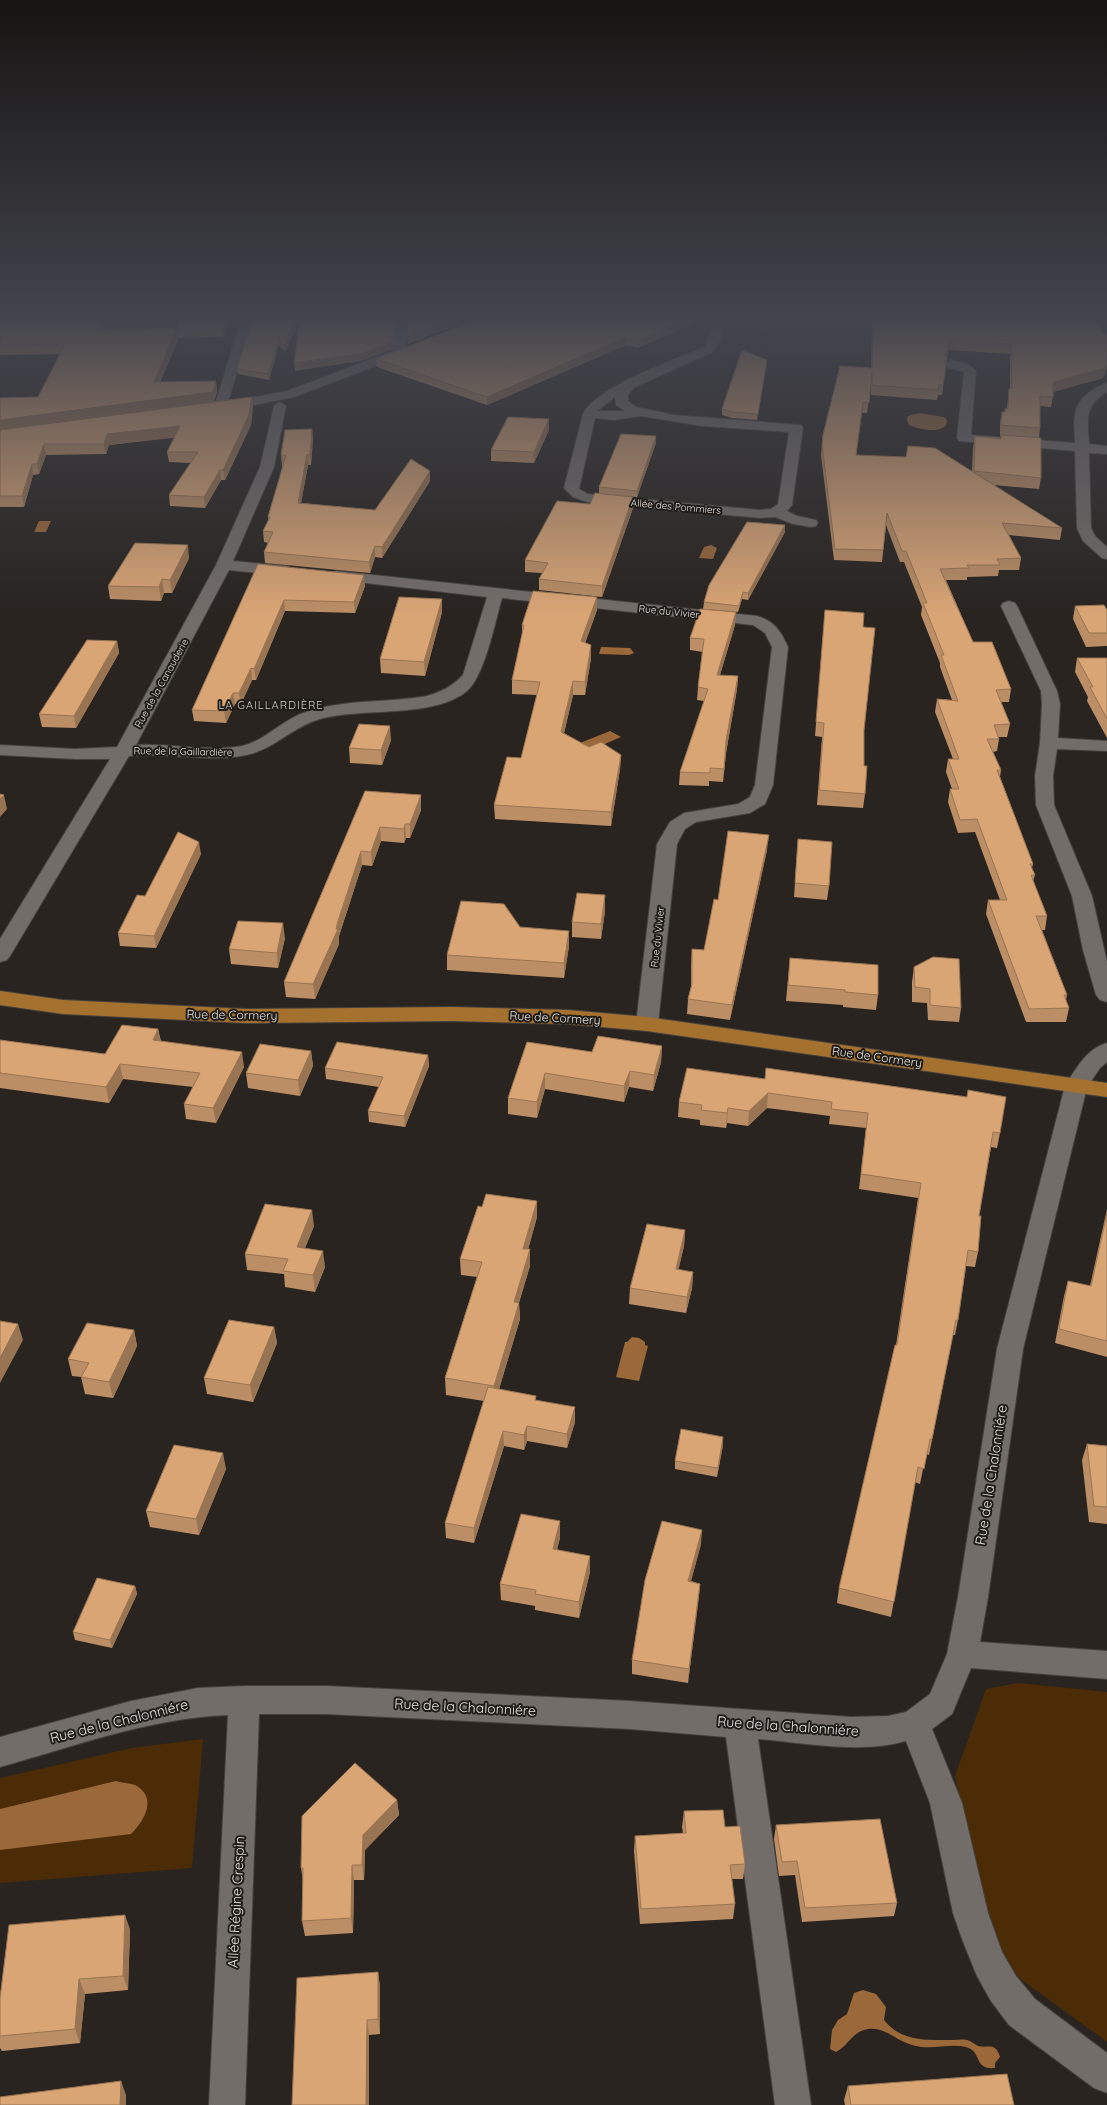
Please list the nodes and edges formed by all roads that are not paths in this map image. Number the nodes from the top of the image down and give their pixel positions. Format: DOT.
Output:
graph roads {
  1 [pos="277,418"];
  2 [pos="588,418"];
  3 [pos="663,418"];
  4 [pos="966,418"];
  5 [pos="1083,418"];
  6 [pos="1082,448"];
  7 [pos="1107,450"];
  8 [pos="777,512"];
  9 [pos="811,523"];
  10 [pos="1107,555"];
  11 [pos="224,565"];
  12 [pos="496,592"];
  13 [pos="1010,606"];
  14 [pos="1049,743"];
  15 [pos="1107,746"];
  16 [pos="0,750"];
  17 [pos="124,750"];
  18 [pos="0,956"];
  19 [pos="1107,995"];
  20 [pos="0,998"];
  21 [pos="647,1024"];
  22 [pos="1107,1050"];
  23 [pos="1076,1086"];
  24 [pos="1107,1090"];
  25 [pos="962,1654"];
  26 [pos="1107,1665"];
  27 [pos="244,1700"];
  28 [pos="740,1723"];
  29 [pos="914,1724"];
  30 [pos="0,1752"];
  31 [pos="1107,2075"];
  32 [pos="227,2105"];
  33 [pos="793,2105"];
  1 -- 11 [label="street, Rue de la Canauderie"];
  2 -- 8 [label="street, Allée des Pommiers"];
  3 -- 8 [label="street"];
  4 -- 6 [label="street"];
  5 -- 6 [label="street"];
  6 -- 7 [label="street"];
  6 -- 10 [label="street"];
  8 -- 9 [label="street"];
  11 -- 12 [label="street, Rue du Vivier"];
  11 -- 17 [label="street, Rue de la Canauderie"];
  12 -- 17 [label="street, Rue de la Gaillardière"];
  12 -- 21 [label="street, Rue du Vivier"];
  13 -- 14 [label="street"];
  14 -- 15 [label="street"];
  14 -- 19 [label="street"];
  16 -- 17 [label="street, Rue de la Gaillardière"];
  17 -- 18 [label="street, Rue de la Canauderie"];
  20 -- 21 [label="main road, Rue de Cormery"];
  21 -- 23 [label="main road, Rue de Cormery"];
  22 -- 23 [label="street"];
  23 -- 24 [label="main road, Rue de Cormery"];
  23 -- 25 [label="street, Rue de la Chalonniére"];
  25 -- 26 [label="street"];
  25 -- 29 [label="street, Rue de la Chalonniére"];
  27 -- 28 [label="street, Rue de la Chalonniére"];
  27 -- 30 [label="street, Rue de la Chalonniére"];
  27 -- 32 [label="street, Allée Régine Crespin"];
  28 -- 29 [label="street, Rue de la Chalonniére"];
  28 -- 33 [label="street"];
  29 -- 31 [label="street"];
}
